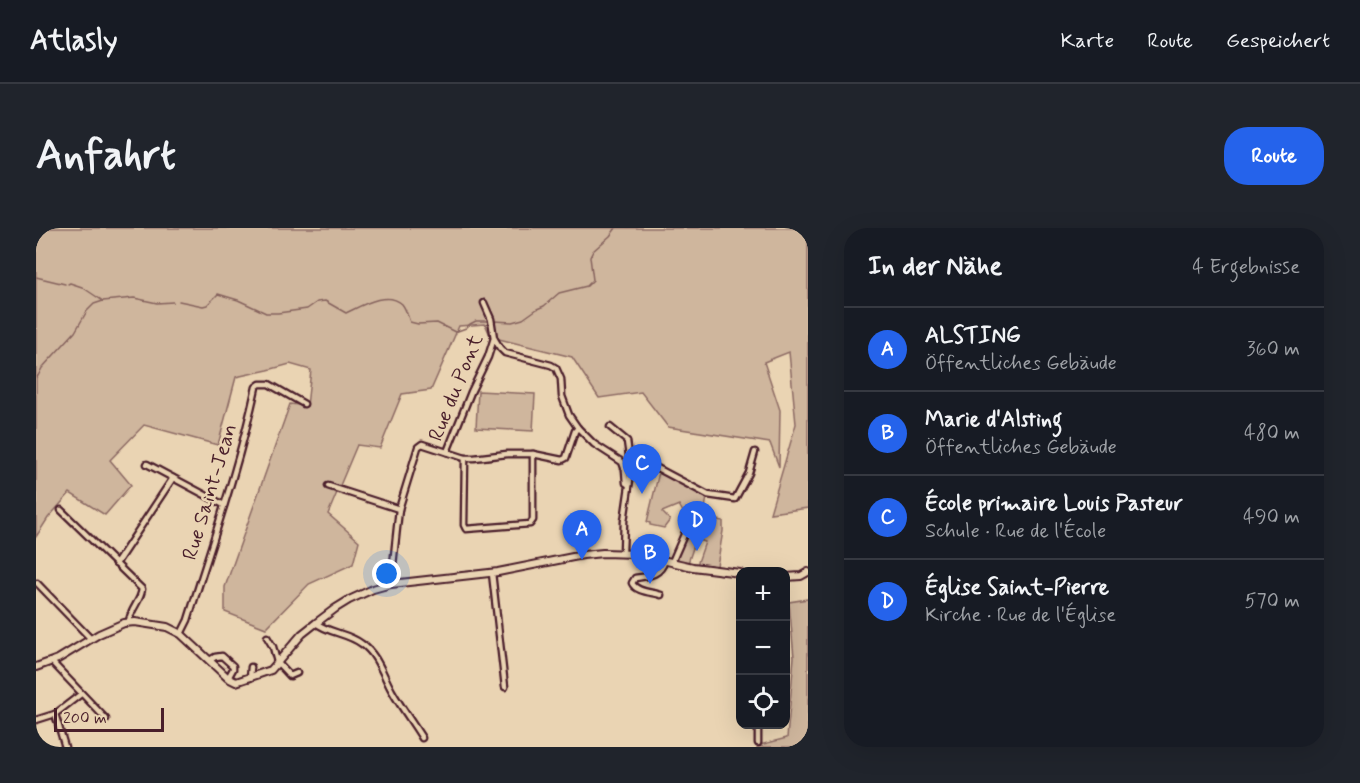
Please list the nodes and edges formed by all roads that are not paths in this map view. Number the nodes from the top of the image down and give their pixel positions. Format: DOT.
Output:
graph roads {
  1 [pos="484,303"];
  2 [pos="494,338"];
  3 [pos="304,404"];
  4 [pos="610,427"];
  5 [pos="578,428"];
  6 [pos="447,452"];
  7 [pos="755,452"];
  8 [pos="533,454"];
  9 [pos="465,458"];
  10 [pos="633,459"];
  11 [pos="147,464"];
  12 [pos="173,478"];
  13 [pos="629,485"];
  14 [pos="328,486"];
  15 [pos="224,505"];
  16 [pos="399,509"];
  17 [pos="61,510"];
  18 [pos="700,532"];
  19 [pos="623,552"];
  20 [pos="669,561"];
  21 [pos="116,564"];
  22 [pos="736,572"];
  23 [pos="808,572"];
  24 [pos="492,573"];
  25 [pos="790,577"];
  26 [pos="37,583"];
  27 [pos="391,584"];
  28 [pos="661,595"];
  29 [pos="129,622"];
  30 [pos="316,623"];
  31 [pos="181,634"];
  32 [pos="267,637"];
  33 [pos="91,639"];
  34 [pos="210,660"];
  35 [pos="52,662"];
  36 [pos="277,662"];
  37 [pos="36,667"];
  38 [pos="252,667"];
  39 [pos="297,673"];
  40 [pos="228,678"];
  41 [pos="250,678"];
  42 [pos="506,687"];
  43 [pos="81,694"];
  44 [pos="55,714"];
  45 [pos="106,719"];
  46 [pos="36,720"];
  47 [pos="758,729"];
  48 [pos="422,738"];
  49 [pos="758,743"];
  50 [pos="65,747"];
  1 -- 2 [label="street, Rue du Pont"];
  2 -- 5 [label="street"];
  2 -- 6 [label="street, Rue du Pont"];
  3 -- 15 [label="street, Rue Saint-Jean"];
  4 -- 10 [label="street"];
  5 -- 8 [label="street"];
  5 -- 13 [label="street"];
  6 -- 9 [label="street"];
  6 -- 16 [label="street"];
  7 -- 10 [label="street"];
  8 -- 9 [label="street"];
  8 -- 9 [label="street"];
  10 -- 13 [label="street"];
  11 -- 12 [label="street"];
  12 -- 15 [label="street"];
  12 -- 21 [label="street"];
  13 -- 19 [label="street"];
  14 -- 16 [label="street"];
  15 -- 31 [label="street, Rue Saint-Jean"];
  16 -- 27 [label="street"];
  17 -- 21 [label="street"];
  18 -- 20 [label="street"];
  19 -- 20 [label="main road"];
  19 -- 24 [label="main road"];
  20 -- 22 [label="main road"];
  20 -- 28 [label="street"];
  21 -- 29 [label="street"];
  23 -- 25 [label="main road"];
  24 -- 27 [label="main road"];
  24 -- 42 [label="street"];
  26 -- 33 [label="street"];
  27 -- 30 [label="main road"];
  29 -- 31 [label="main road"];
  29 -- 33 [label="main road"];
  30 -- 36 [label="main road"];
  30 -- 48 [label="street"];
  31 -- 34 [label="main road"];
  32 -- 36 [label="street"];
  33 -- 35 [label="main road"];
  34 -- 40 [label="main road"];
  34 -- 40 [label="street"];
  35 -- 37 [label="main road"];
  35 -- 43 [label="street"];
  36 -- 39 [label="street"];
  36 -- 41 [label="main road"];
  38 -- 41 [label="street"];
  40 -- 41 [label="main road"];
  43 -- 44 [label="street"];
  43 -- 45 [label="street"];
  44 -- 46 [label="street"];
  44 -- 50 [label="street"];
  47 -- 49 [label="street"];
}
